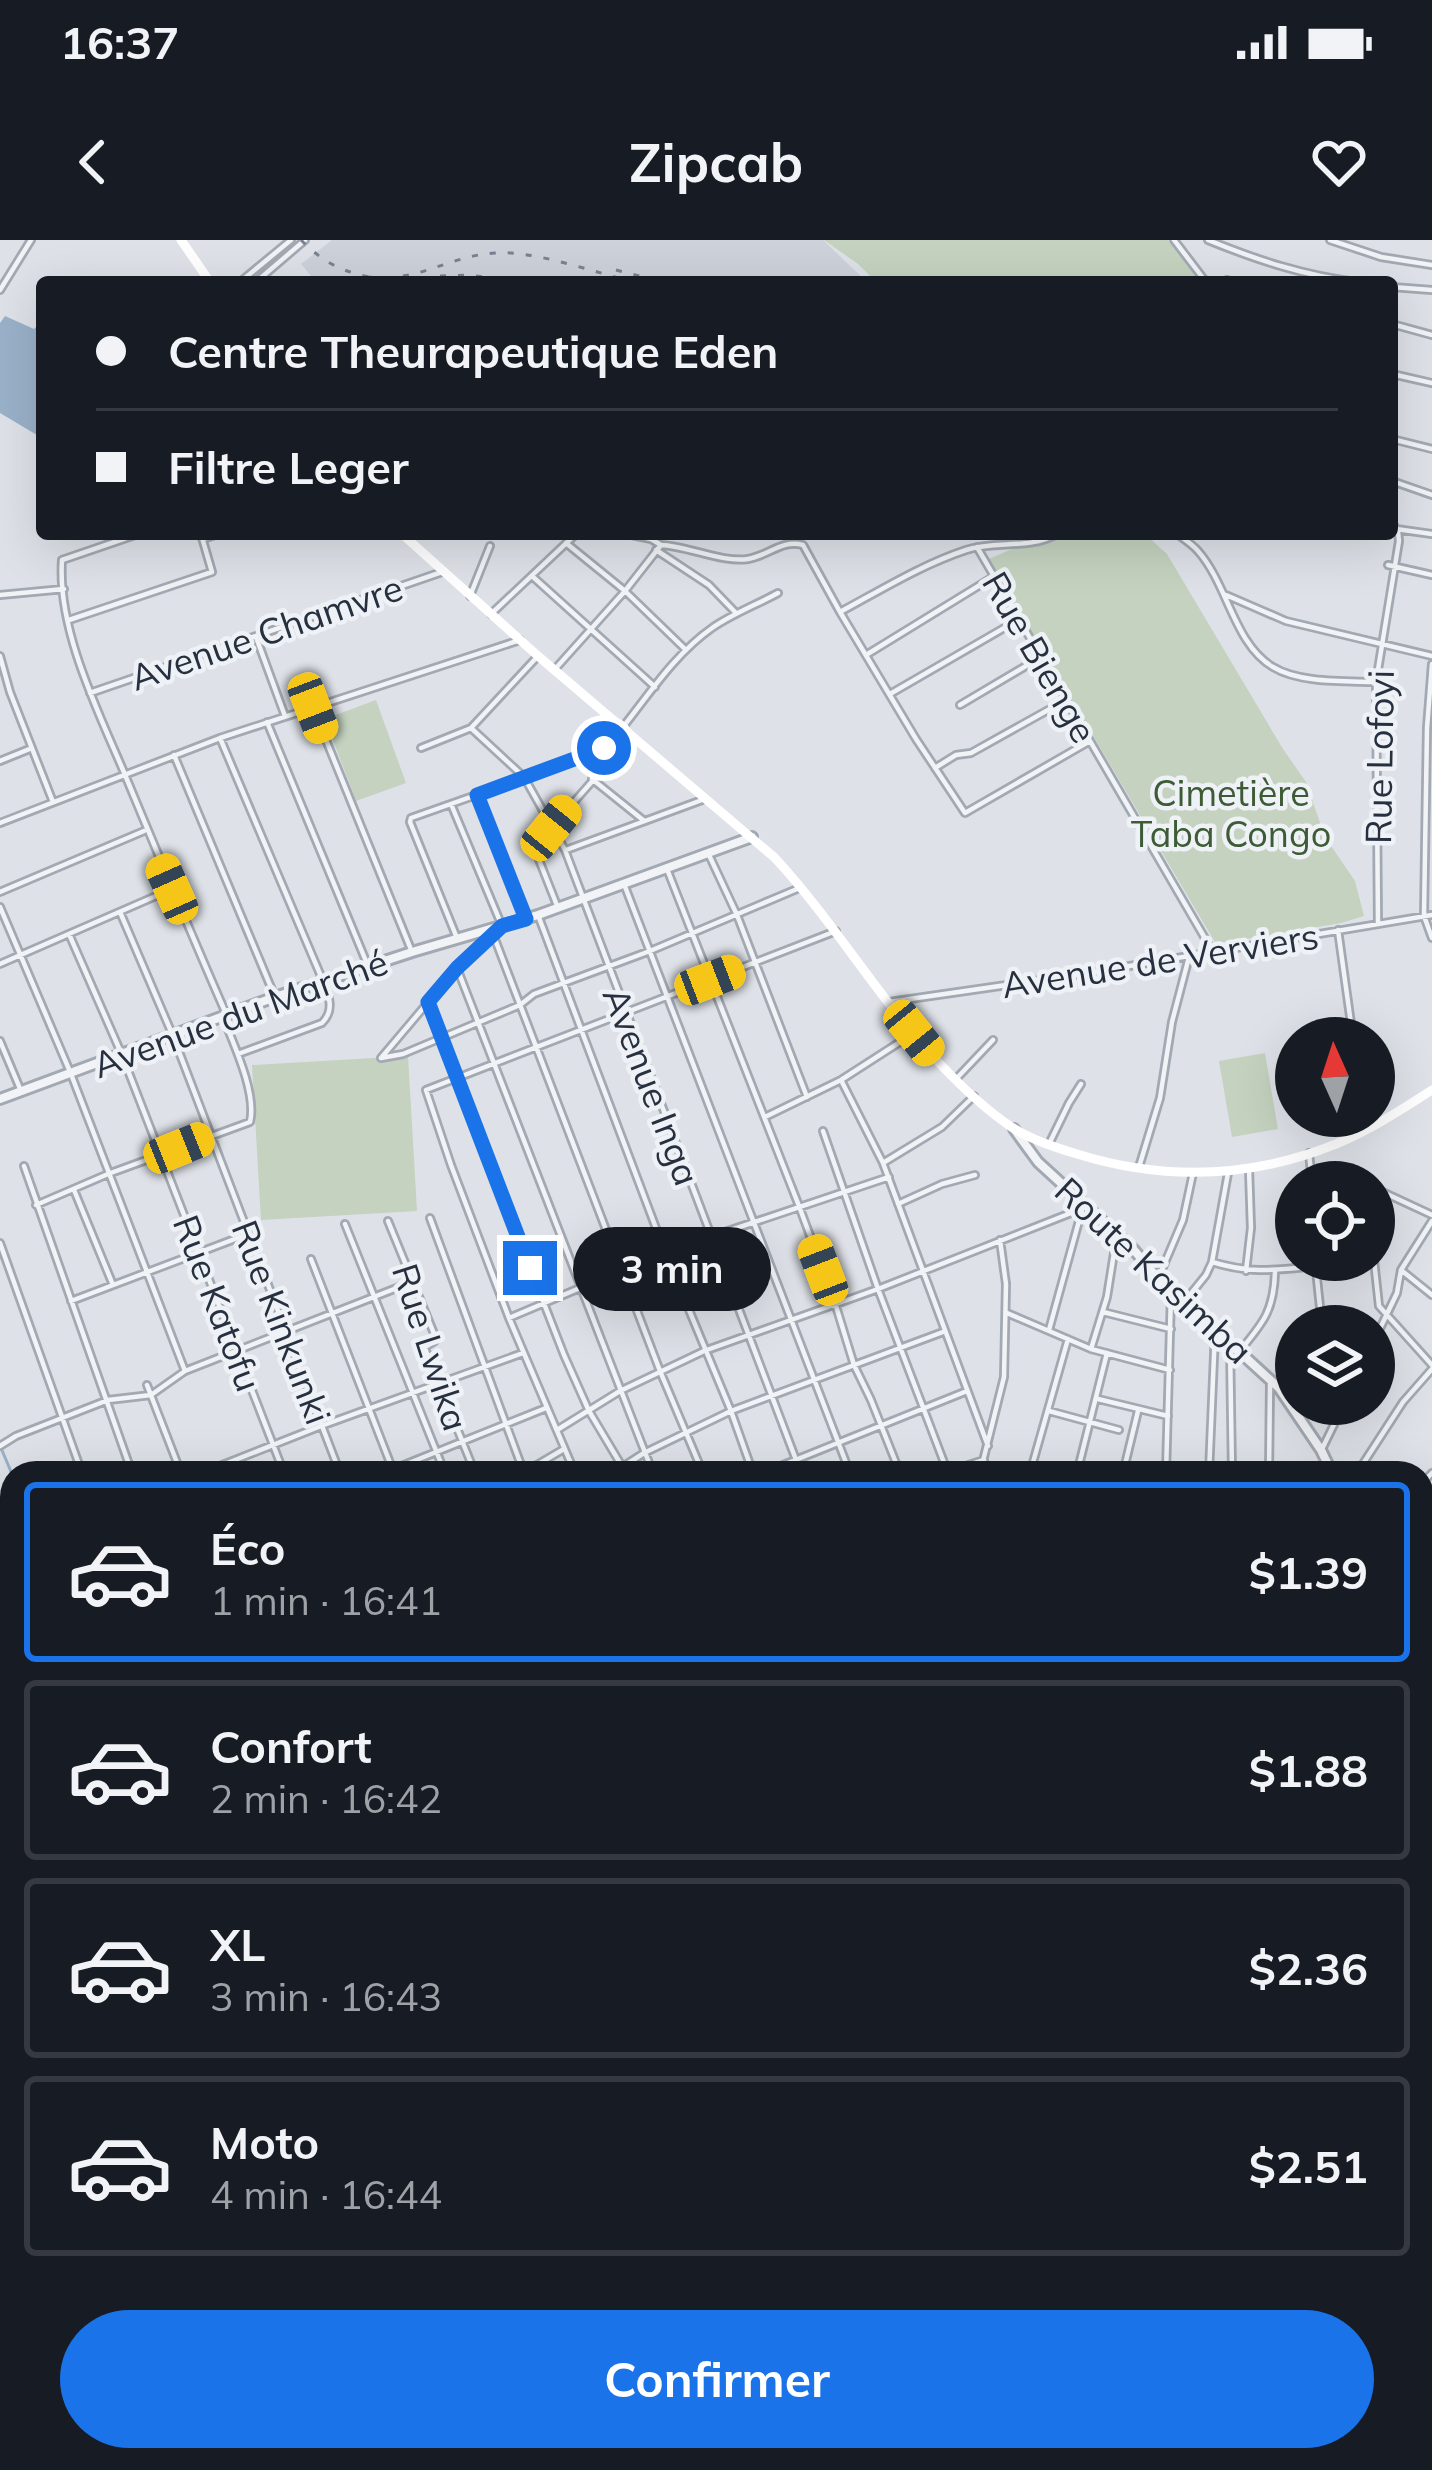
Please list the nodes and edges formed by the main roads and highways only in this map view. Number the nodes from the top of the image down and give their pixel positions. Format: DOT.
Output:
graph roads {
  1 [pos="181,240"];
  2 [pos="206,276"];
  3 [pos="409,540"];
  4 [pos="1432,1090"];
  1 -- 2 [label="main road"];
  3 -- 4 [label="main road"];
}
